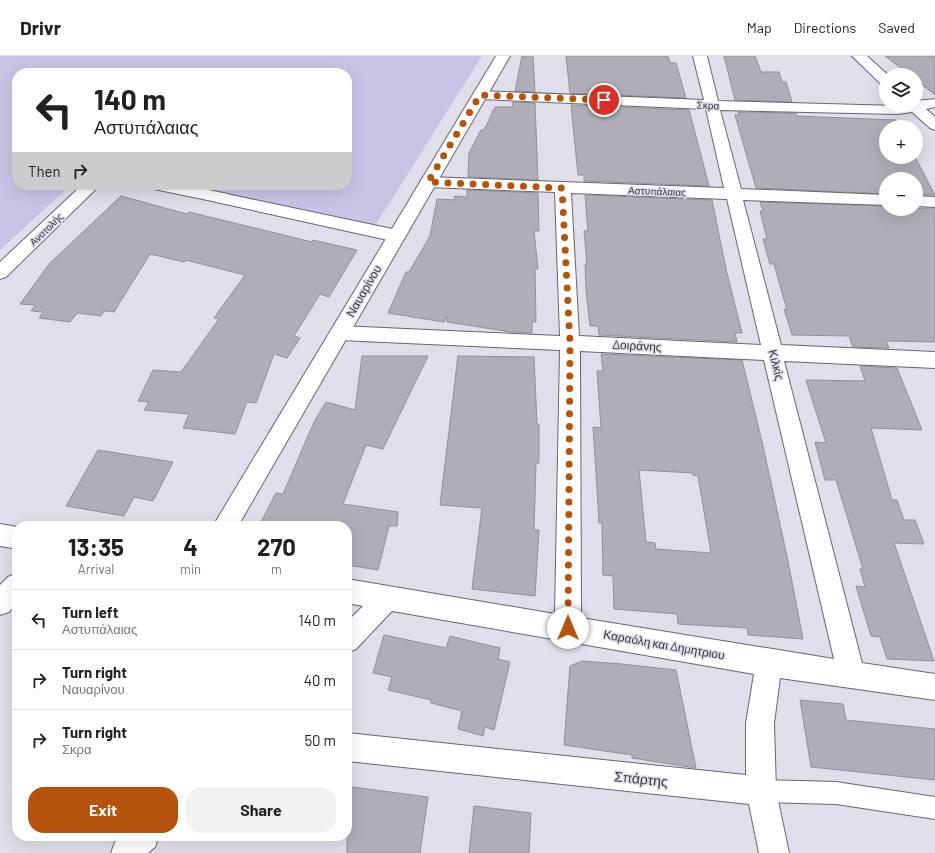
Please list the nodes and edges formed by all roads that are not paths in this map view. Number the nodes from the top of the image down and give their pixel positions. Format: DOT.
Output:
graph roads {
  1 [pos="503,56"];
  2 [pos="700,56"];
  3 [pos="859,56"];
  4 [pos="879,75"];
  5 [pos="480,95"];
  6 [pos="935,103"];
  7 [pos="712,105"];
  8 [pos="923,105"];
  9 [pos="879,109"];
  10 [pos="919,112"];
  11 [pos="934,126"];
  12 [pos="428,182"];
  13 [pos="562,188"];
  14 [pos="87,190"];
  15 [pos="183,190"];
  16 [pos="734,194"];
  17 [pos="879,200"];
  18 [pos="923,201"];
  19 [pos="935,202"];
  20 [pos="397,236"];
  21 [pos="0,274"];
  22 [pos="340,333"];
  23 [pos="570,343"];
  24 [pos="772,353"];
  25 [pos="935,360"];
  26 [pos="228,521"];
  27 [pos="0,535"];
  28 [pos="12,537"];
  29 [pos="12,591"];
  30 [pos="352,592"];
  31 [pos="387,598"];
  32 [pos="0,602"];
  33 [pos="568,628"];
  34 [pos="352,635"];
  35 [pos="769,663"];
  36 [pos="851,674"];
  37 [pos="935,686"];
  38 [pos="352,748"];
  39 [pos="761,791"];
  40 [pos="935,808"];
  41 [pos="139,841"];
  42 [pos="126,853"];
  43 [pos="774,853"];
  1 -- 5 [label="street, Ναυαρίνου"];
  2 -- 7 [label="street, Κιλκίς"];
  3 -- 4 [label="street"];
  5 -- 7 [label="street, Σκρα"];
  5 -- 12 [label="street, Ναυαρίνου"];
  6 -- 8 [label="street, Σκρα"];
  7 -- 9 [label="street, Σκρα"];
  7 -- 16 [label="street, Κιλκίς"];
  10 -- 11 [label="street"];
  12 -- 13 [label="street, Αστυπάλαιας"];
  12 -- 20 [label="street, Ναυαρίνου"];
  13 -- 16 [label="street, Αστυπάλαιας"];
  13 -- 23 [label="street"];
  14 -- 21 [label="street, Ανατολής"];
  15 -- 20 [label="street"];
  16 -- 17 [label="street, Αστυπάλαιας"];
  16 -- 24 [label="street, Κιλκίς"];
  18 -- 19 [label="street"];
  20 -- 22 [label="street, Ναυαρίνου"];
  22 -- 23 [label="street, Δοιράνης"];
  22 -- 26 [label="street, Ναυαρίνου"];
  23 -- 24 [label="street, Δοιράνης"];
  23 -- 33 [label="street"];
  24 -- 25 [label="street, Δοιράνης"];
  24 -- 36 [label="street, Κιλκίς"];
  27 -- 28 [label="street"];
  29 -- 32 [label="street"];
  30 -- 31 [label="street, Καραόλη και Δημητριου"];
  31 -- 33 [label="street, Καραόλη και Δημητριου"];
  31 -- 34 [label="street"];
  33 -- 35 [label="street, Καραόλη και Δημητριου"];
  35 -- 36 [label="street, Καραόλη και Δημητριου"];
  35 -- 39 [label="street"];
  36 -- 37 [label="street, Καραόλη και Δημητριου"];
  38 -- 39 [label="street, Σπάρτης"];
  39 -- 40 [label="lane, Σπάρτης"];
  39 -- 43 [label="street"];
  41 -- 42 [label="street"];
}
